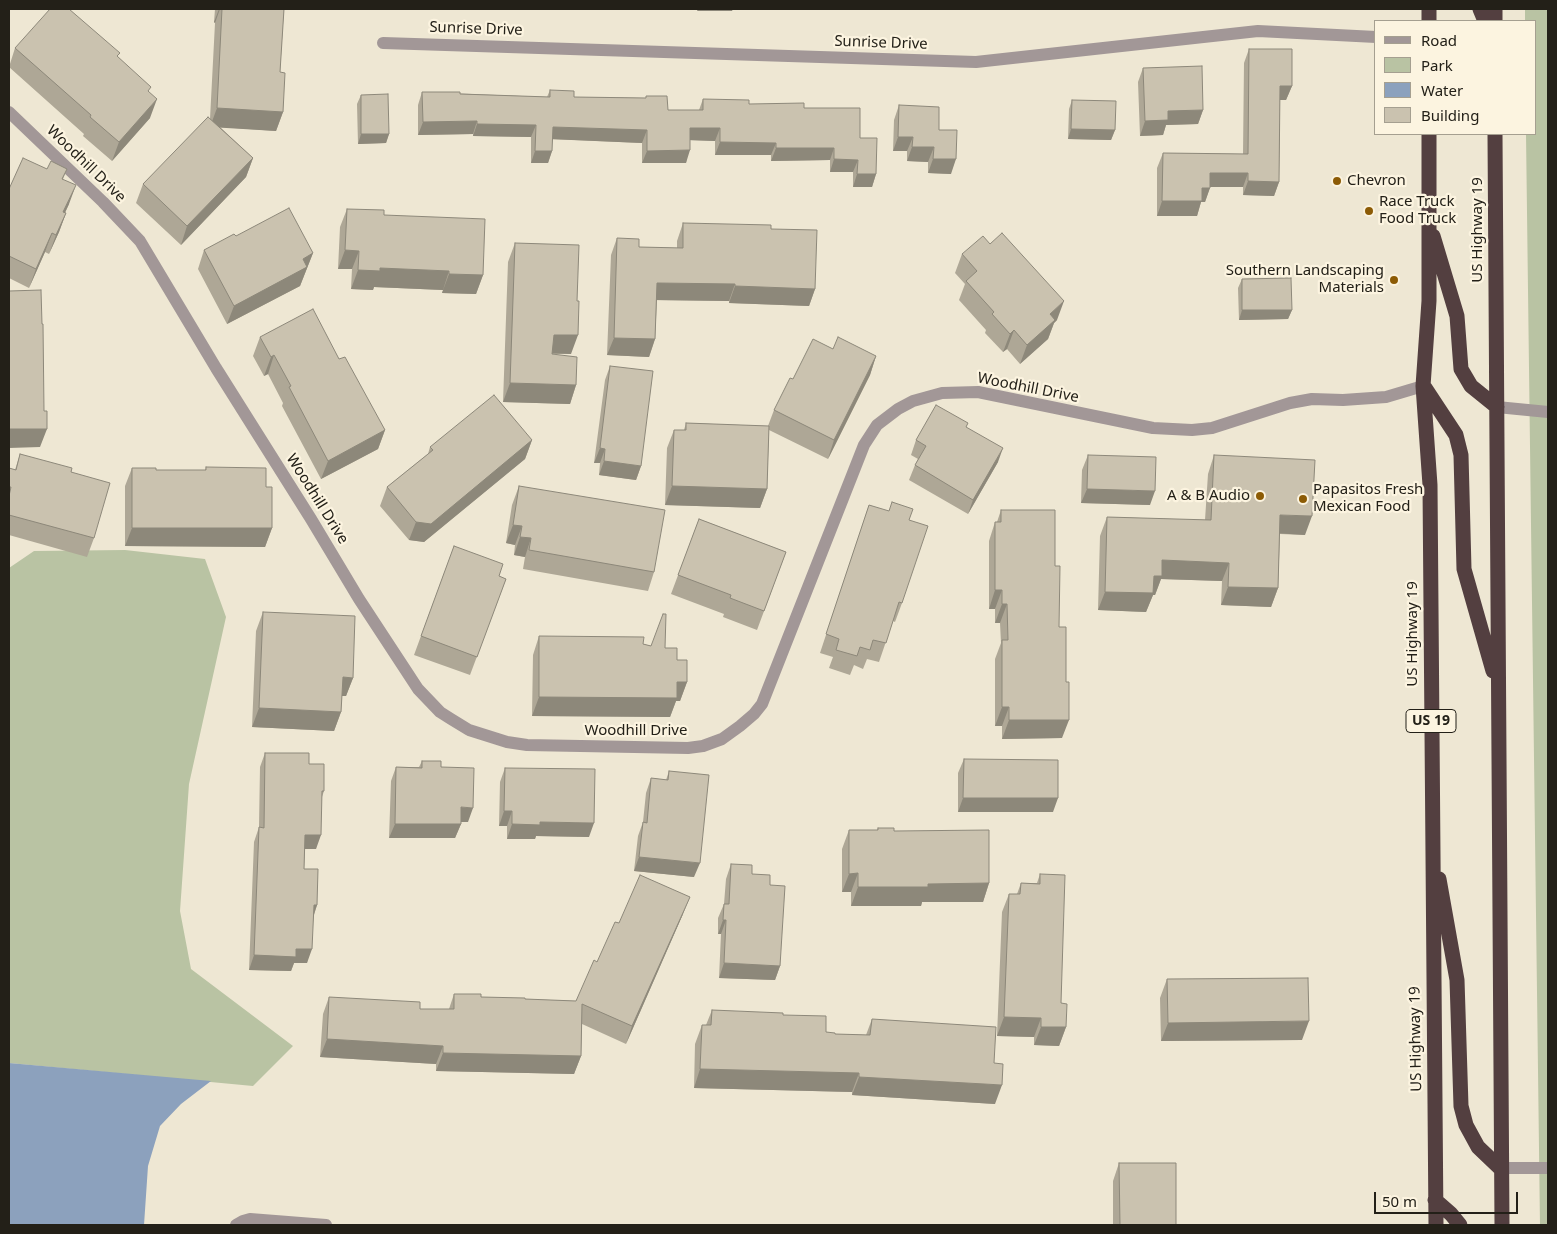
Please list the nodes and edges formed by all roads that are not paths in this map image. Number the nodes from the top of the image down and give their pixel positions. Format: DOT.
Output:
graph roads {
  1 [pos="1374,37"];
  2 [pos="383,43"];
  3 [pos="9,112"];
  4 [pos="1428,135"];
  5 [pos="1496,135"];
  6 [pos="1428,218"];
  7 [pos="1423,386"];
  8 [pos="1497,407"];
  9 [pos="1548,412"];
  10 [pos="1498,689"];
  11 [pos="1432,836"];
  12 [pos="1500,1168"];
  13 [pos="1548,1168"];
  14 [pos="1435,1200"];
  15 [pos="236,1225"];
  16 [pos="326,1225"];
  17 [pos="1436,1225"];
  18 [pos="1460,1225"];
  19 [pos="1502,1225"];
  1 -- 2 [label="street, Sunrise Drive"];
  3 -- 7 [label="street, Woodhill Drive"];
  4 -- 6 [label="highway, US Highway 19 / US 19"];
  5 -- 8 [label="highway, US Highway 19"];
  6 -- 7 [label="highway, US Highway 19 / US 19"];
  6 -- 8 [label="highway"];
  7 -- 10 [label="highway"];
  7 -- 11 [label="highway, US Highway 19 / US 19"];
  8 -- 9 [label="street"];
  8 -- 10 [label="highway, US Highway 19"];
  10 -- 12 [label="highway, US Highway 19"];
  11 -- 12 [label="highway"];
  11 -- 14 [label="highway, US Highway 19 / US 19"];
  12 -- 13 [label="street"];
  12 -- 19 [label="highway, US Highway 19"];
  14 -- 17 [label="highway, US Highway 19 / US 19"];
  14 -- 18 [label="highway"];
  15 -- 16 [label="street"];
}
